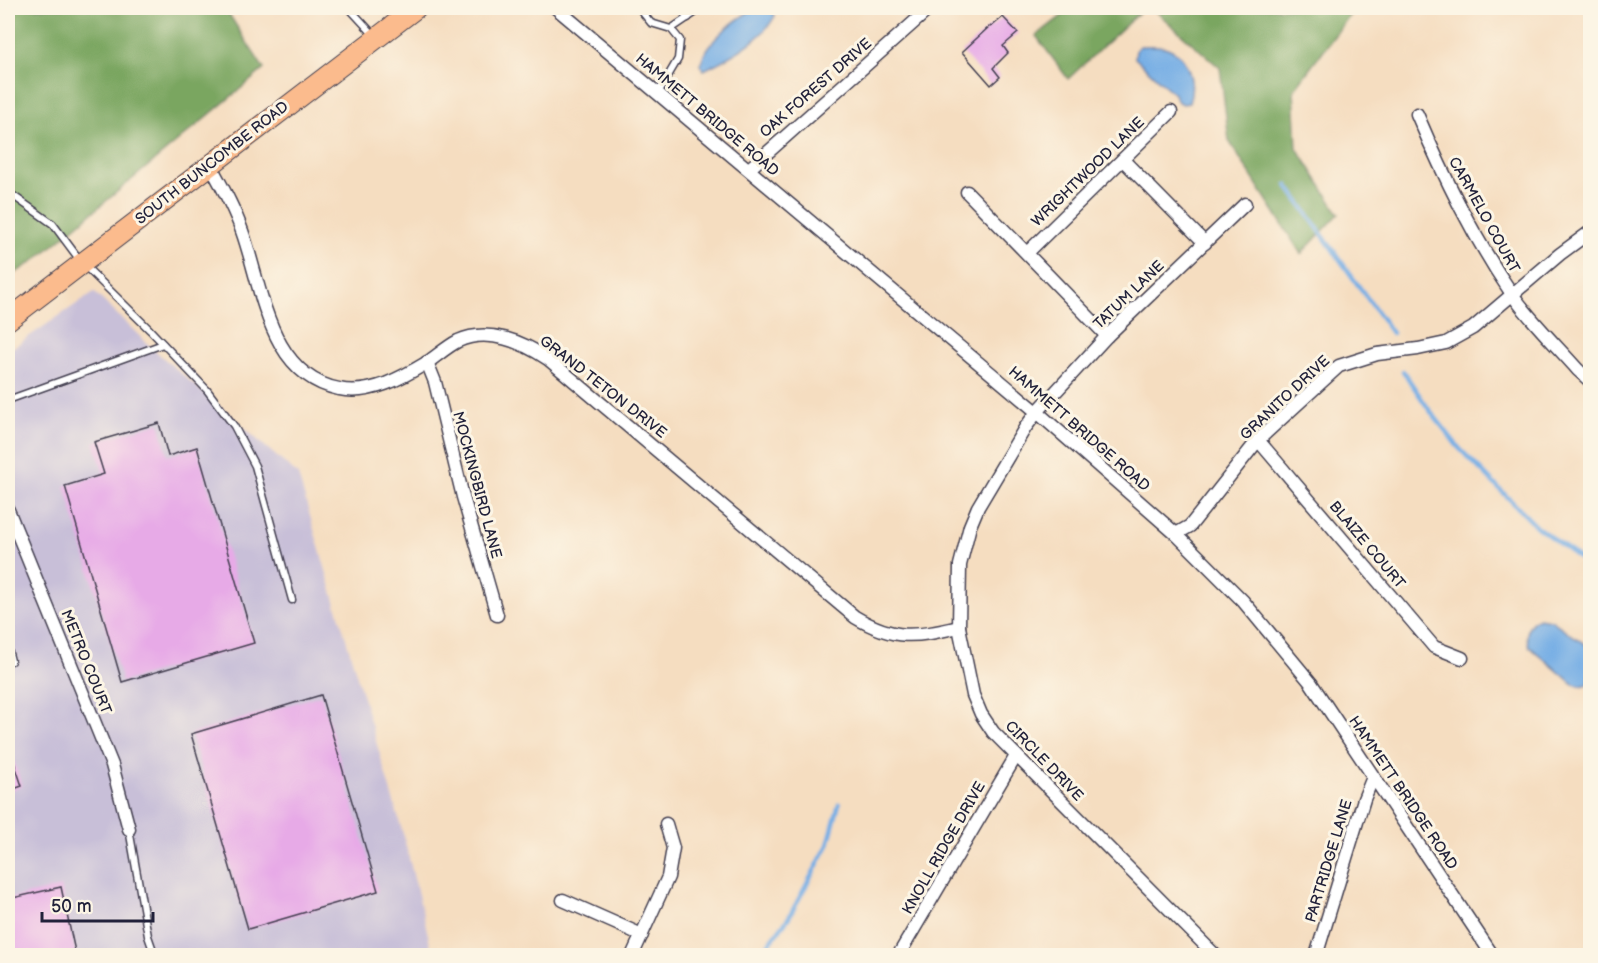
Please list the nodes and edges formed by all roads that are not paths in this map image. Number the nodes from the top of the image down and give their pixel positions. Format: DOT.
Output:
graph roads {
  1 [pos="349,8"];
  2 [pos="416,8"];
  3 [pos="556,8"];
  4 [pos="639,8"];
  5 [pos="680,8"];
  6 [pos="702,8"];
  7 [pos="930,8"];
  8 [pos="688,18"];
  9 [pos="671,29"];
  10 [pos="377,37"];
  11 [pos="658,93"];
  12 [pos="1171,112"];
  13 [pos="1417,114"];
  14 [pos="1123,160"];
  15 [pos="210,165"];
  16 [pos="749,169"];
  17 [pos="8,192"];
  18 [pos="967,192"];
  19 [pos="1245,204"];
  20 [pos="1590,232"];
  21 [pos="1205,243"];
  22 [pos="1027,253"];
  23 [pos="81,263"];
  24 [pos="1513,296"];
  25 [pos="8,320"];
  26 [pos="1107,336"];
  27 [pos="163,344"];
  28 [pos="427,362"];
  29 [pos="1590,381"];
  30 [pos="8,400"];
  31 [pos="1037,412"];
  32 [pos="1258,440"];
  33 [pos="8,510"];
  34 [pos="1176,534"];
  35 [pos="292,600"];
  36 [pos="497,615"];
  37 [pos="959,627"];
  38 [pos="8,649"];
  39 [pos="1462,658"];
  40 [pos="11,661"];
  41 [pos="1016,756"];
  42 [pos="1373,777"];
  43 [pos="666,824"];
  44 [pos="129,829"];
  45 [pos="563,900"];
  46 [pos="642,935"];
  47 [pos="154,956"];
  48 [pos="632,956"];
  49 [pos="898,956"];
  50 [pos="1216,956"];
  51 [pos="1316,956"];
  52 [pos="1493,956"];
  1 -- 10 [label="lane"];
  2 -- 10 [label="main road, SOUTH BUNCOMBE ROAD"];
  3 -- 11 [label="street, HAMMETT BRIDGE ROAD"];
  4 -- 9 [label="lane"];
  5 -- 8 [label="lane"];
  6 -- 8 [label="lane"];
  7 -- 16 [label="street, OAK FOREST DRIVE"];
  8 -- 9 [label="lane"];
  9 -- 11 [label="lane"];
  10 -- 15 [label="main road, SOUTH BUNCOMBE ROAD"];
  11 -- 16 [label="street, HAMMETT BRIDGE ROAD"];
  12 -- 14 [label="street, WRIGHTWOOD LANE"];
  13 -- 24 [label="street, CARMELO COURT"];
  14 -- 21 [label="street"];
  14 -- 22 [label="street, WRIGHTWOOD LANE"];
  15 -- 23 [label="main road, SOUTH BUNCOMBE ROAD"];
  15 -- 28 [label="street, GRAND TETON DRIVE"];
  16 -- 31 [label="street, HAMMETT BRIDGE ROAD"];
  17 -- 23 [label="lane"];
  18 -- 22 [label="street"];
  19 -- 21 [label="street, TATUM LANE"];
  20 -- 24 [label="street, GRANITO DRIVE"];
  21 -- 26 [label="street, TATUM LANE"];
  22 -- 26 [label="street"];
  23 -- 25 [label="main road, SOUTH BUNCOMBE ROAD"];
  23 -- 27 [label="lane"];
  24 -- 29 [label="street, CARMELO COURT"];
  24 -- 32 [label="street, GRANITO DRIVE"];
  26 -- 31 [label="street, TATUM LANE"];
  27 -- 30 [label="lane"];
  27 -- 35 [label="lane"];
  28 -- 36 [label="street, MOCKINGBIRD LANE"];
  28 -- 37 [label="street, GRAND TETON DRIVE"];
  31 -- 34 [label="street, HAMMETT BRIDGE ROAD"];
  31 -- 37 [label="street, CIRCLE DRIVE"];
  32 -- 34 [label="street, GRANITO DRIVE"];
  32 -- 39 [label="street, BLAIZE COURT"];
  33 -- 44 [label="street, METRO COURT"];
  34 -- 42 [label="street, HAMMETT BRIDGE ROAD"];
  37 -- 41 [label="street, CIRCLE DRIVE"];
  38 -- 40 [label="lane"];
  41 -- 49 [label="street, KNOLL RIDGE DRIVE"];
  41 -- 50 [label="street, CIRCLE DRIVE"];
  42 -- 51 [label="street, PARTRIDGE LANE"];
  42 -- 52 [label="street, HAMMETT BRIDGE ROAD"];
  43 -- 46 [label="street"];
  44 -- 47 [label="lane"];
  45 -- 46 [label="street"];
  46 -- 48 [label="street"];
}
